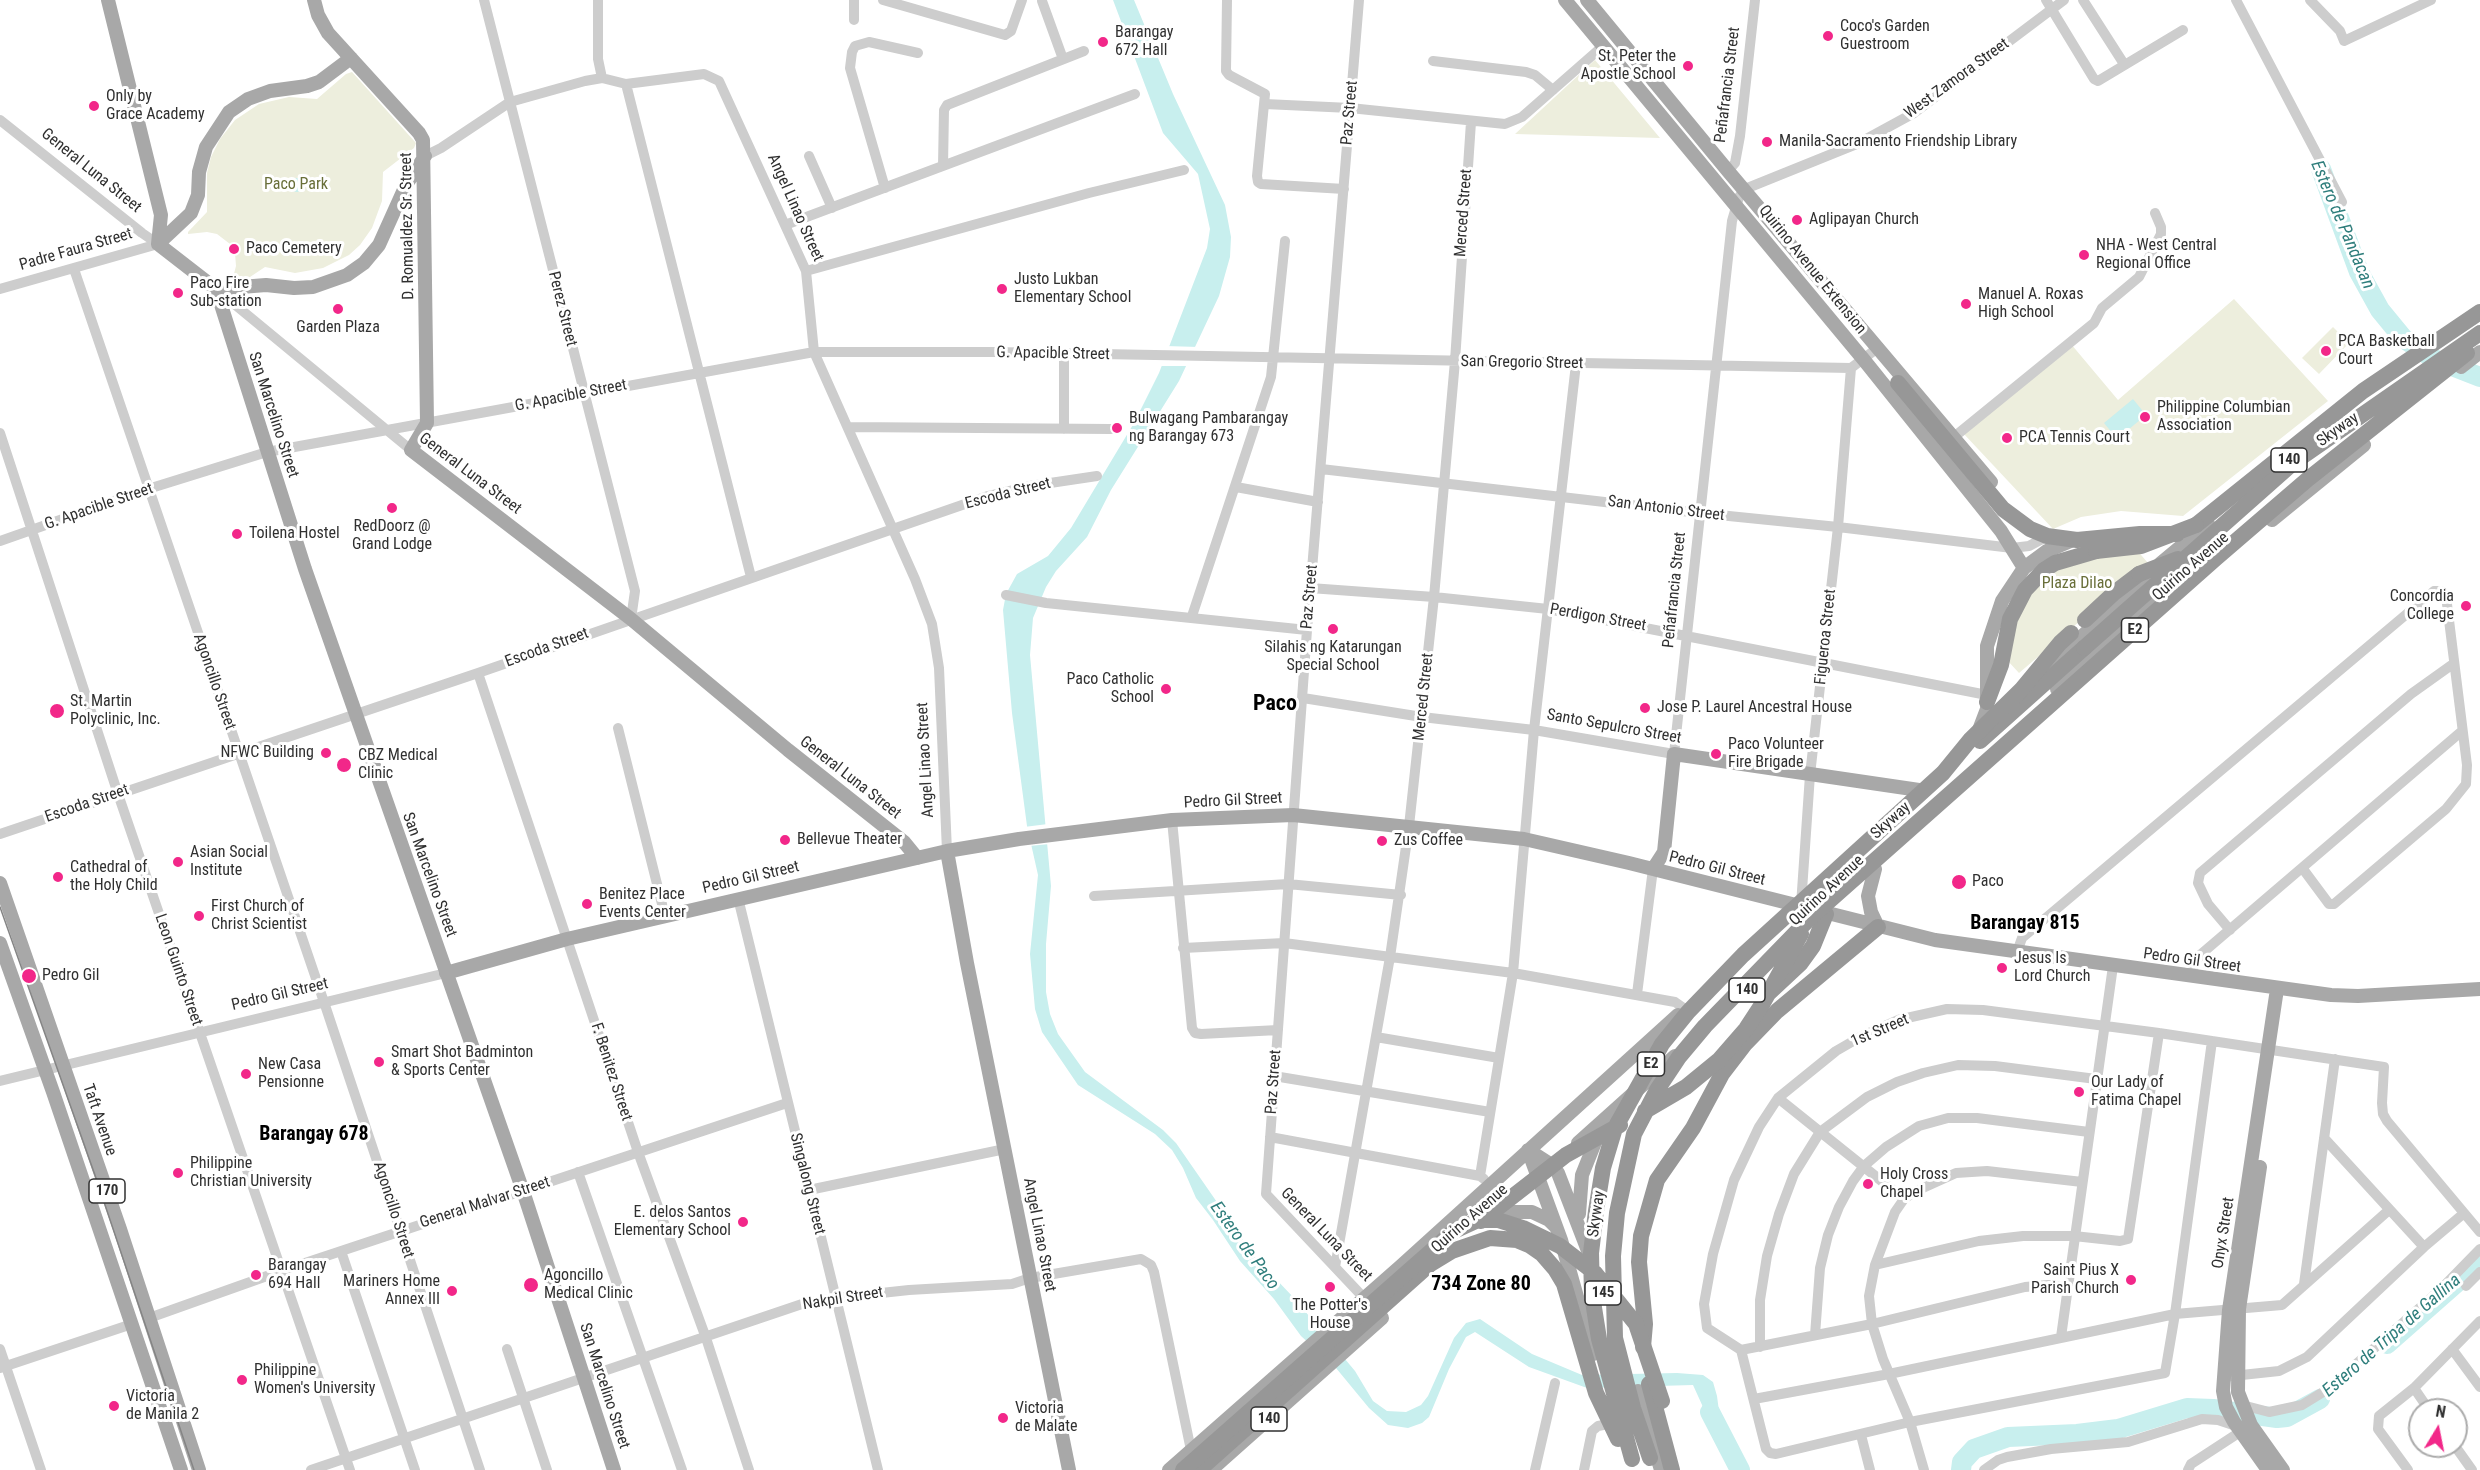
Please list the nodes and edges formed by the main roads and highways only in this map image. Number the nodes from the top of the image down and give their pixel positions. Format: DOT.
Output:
graph roads {
  1 [pos="108,0"];
  2 [pos="314,0"];
  3 [pos="1565,0"];
  4 [pos="1587,0"];
  5 [pos="351,58"];
  6 [pos="425,156"];
  7 [pos="158,244"];
  8 [pos="216,289"];
  9 [pos="2480,314"];
  10 [pos="2480,333"];
  11 [pos="2476,350"];
  12 [pos="2410,368"];
  13 [pos="1898,383"];
  14 [pos="411,450"];
  15 [pos="2205,526"];
  16 [pos="2177,534"];
  17 [pos="2120,535"];
  18 [pos="2045,545"];
  19 [pos="2170,555"];
  20 [pos="2181,568"];
  21 [pos="2028,574"];
  22 [pos="2193,586"];
  23 [pos="2085,620"];
  24 [pos="2071,633"];
  25 [pos="1987,699"];
  26 [pos="1978,732"];
  27 [pos="1674,754"];
  28 [pos="1943,774"];
  29 [pos="1974,781"];
  30 [pos="1919,790"];
  31 [pos="947,851"];
  32 [pos="916,858"];
  33 [pos="1653,869"];
  34 [pos="1875,869"];
  35 [pos="0,883"];
  36 [pos="1804,913"];
  37 [pos="1826,914"];
  38 [pos="1878,927"];
  39 [pos="0,943"];
  40 [pos="446,973"];
  41 [pos="2282,989"];
  42 [pos="2480,989"];
  43 [pos="1722,1074"];
  44 [pos="1616,1109"];
  45 [pos="1528,1150"];
  46 [pos="1553,1166"];
  47 [pos="1539,1179"];
  48 [pos="1496,1217"];
  49 [pos="1556,1227"];
  50 [pos="1580,1228"];
  51 [pos="1590,1255"];
  52 [pos="1567,1262"];
  53 [pos="1429,1265"];
  54 [pos="1626,1359"];
  55 [pos="1597,1369"];
  56 [pos="2230,1377"];
  57 [pos="1604,1391"];
  58 [pos="1638,1391"];
  59 [pos="2240,1426"];
  60 [pos="1632,1466"];
  61 [pos="181,1470"];
  62 [pos="199,1470"];
  63 [pos="614,1470"];
  64 [pos="1069,1470"];
  65 [pos="1170,1470"];
  66 [pos="1183,1470"];
  67 [pos="1197,1470"];
  68 [pos="1212,1470"];
  69 [pos="1654,1470"];
  70 [pos="1661,1470"];
  71 [pos="1672,1470"];
  72 [pos="1682,1470"];
  73 [pos="2268,1470"];
  74 [pos="2283,1470"];
  1 -- 7 [label="main road"];
  2 -- 5 [label="main road, D. Romualdez Sr. Street"];
  3 -- 21 [label="main road, Quirino Avenue Extension"];
  4 -- 18 [label="main road, Quirino Avenue Extension"];
  5 -- 6 [label="main road, D. Romualdez Sr. Street"];
  5 -- 7 [label="main road, Padre Faura Street"];
  6 -- 8 [label="main road"];
  6 -- 14 [label="main road, D. Romualdez Sr. Street"];
  7 -- 8 [label="main road, General Luna Street"];
  8 -- 40 [label="main road, San Marcelino Street"];
  9 -- 12 [label="main road, Quirino Avenue / 140"];
  9 -- 16 [label="highway, bridge"];
  10 -- 28 [label="highway, Skyway / E2, bridge"];
  11 -- 22 [label="main road, Quirino Avenue / 140"];
  11 -- 36 [label="highway, Skyway / E2, bridge"];
  12 -- 15 [label="main road, Quirino Avenue / 140"];
  12 -- 23 [label="highway, bridge"];
  13 -- 16 [label="highway, bridge"];
  14 -- 32 [label="main road, General Luna Street"];
  15 -- 17 [label="main road"];
  15 -- 19 [label="main road, Quirino Avenue / 140"];
  16 -- 21 [label="highway, bridge"];
  17 -- 18 [label="main road, Quirino Avenue"];
  17 -- 19 [label="main road, Quirino Avenue"];
  18 -- 21 [label="main road, Quirino Avenue"];
  19 -- 20 [label="main road"];
  19 -- 26 [label="main road, Quirino Avenue / 140"];
  20 -- 22 [label="main road"];
  20 -- 29 [label="main road"];
  21 -- 25 [label="highway"];
  22 -- 29 [label="main road, Quirino Avenue / 140"];
  24 -- 28 [label="highway, bridge"];
  25 -- 26 [label="main road, Quirino Avenue / 140"];
  26 -- 30 [label="main road, Quirino Avenue / 140"];
  27 -- 30 [label="main road, Santo Sepulcro Street"];
  27 -- 33 [label="main road, Peñafrancia Street"];
  28 -- 60 [label="highway, Skyway / E2, bridge"];
  29 -- 34 [label="main road, Quirino Avenue / 140"];
  30 -- 36 [label="main road, Quirino Avenue / 140"];
  31 -- 32 [label="main road, Pedro Gil Street"];
  31 -- 33 [label="main road, Pedro Gil Street"];
  31 -- 64 [label="main road, Angel Linao Street"];
  32 -- 40 [label="main road, Pedro Gil Street"];
  33 -- 36 [label="main road, Pedro Gil Street"];
  34 -- 37 [label="main road, Quirino Avenue / 140"];
  34 -- 38 [label="main road"];
  35 -- 62 [label="main road, Taft Avenue / 170"];
  36 -- 37 [label="main road, Pedro Gil Street"];
  36 -- 45 [label="main road, Quirino Avenue / 140"];
  36 -- 53 [label="highway, bridge"];
  36 -- 69 [label="highway, Skyway / E2, bridge"];
  37 -- 38 [label="main road, Pedro Gil Street"];
  37 -- 43 [label="highway"];
  37 -- 44 [label="main road, Quirino Avenue / 140"];
  38 -- 41 [label="main road, Pedro Gil Street"];
  38 -- 43 [label="highway"];
  39 -- 61 [label="main road, Taft Avenue / 170"];
  40 -- 63 [label="main road, San Marcelino Street"];
  41 -- 42 [label="main road, Pedro Gil Street"];
  41 -- 56 [label="main road, Onyx Street"];
  43 -- 71 [label="highway"];
  44 -- 46 [label="main road, Quirino Avenue / 140"];
  44 -- 50 [label="main road"];
  45 -- 46 [label="main road, 145"];
  45 -- 47 [label="main road, 145"];
  45 -- 65 [label="main road, Quirino Avenue / 140"];
  46 -- 47 [label="main road, Quirino Avenue / 140"];
  46 -- 50 [label="main road, 145"];
  47 -- 48 [label="main road, Quirino Avenue / 140"];
  47 -- 49 [label="main road, 145"];
  48 -- 49 [label="main road"];
  48 -- 68 [label="main road, Quirino Avenue / 140"];
  49 -- 52 [label="main road, 145"];
  50 -- 51 [label="main road, 145"];
  51 -- 52 [label="main road"];
  51 -- 54 [label="main road, 145"];
  52 -- 55 [label="main road, 145"];
  53 -- 60 [label="highway, bridge"];
  53 -- 67 [label="highway"];
  56 -- 59 [label="main road, Onyx Street"];
  56 -- 59 [label="main road, Onyx Street"];
  57 -- 60 [label="main road"];
  58 -- 70 [label="main road"];
  59 -- 73 [label="main road, Onyx Street"];
  59 -- 74 [label="main road, Onyx Street"];
  66 -- 72 [label="highway, bridge"];
}
